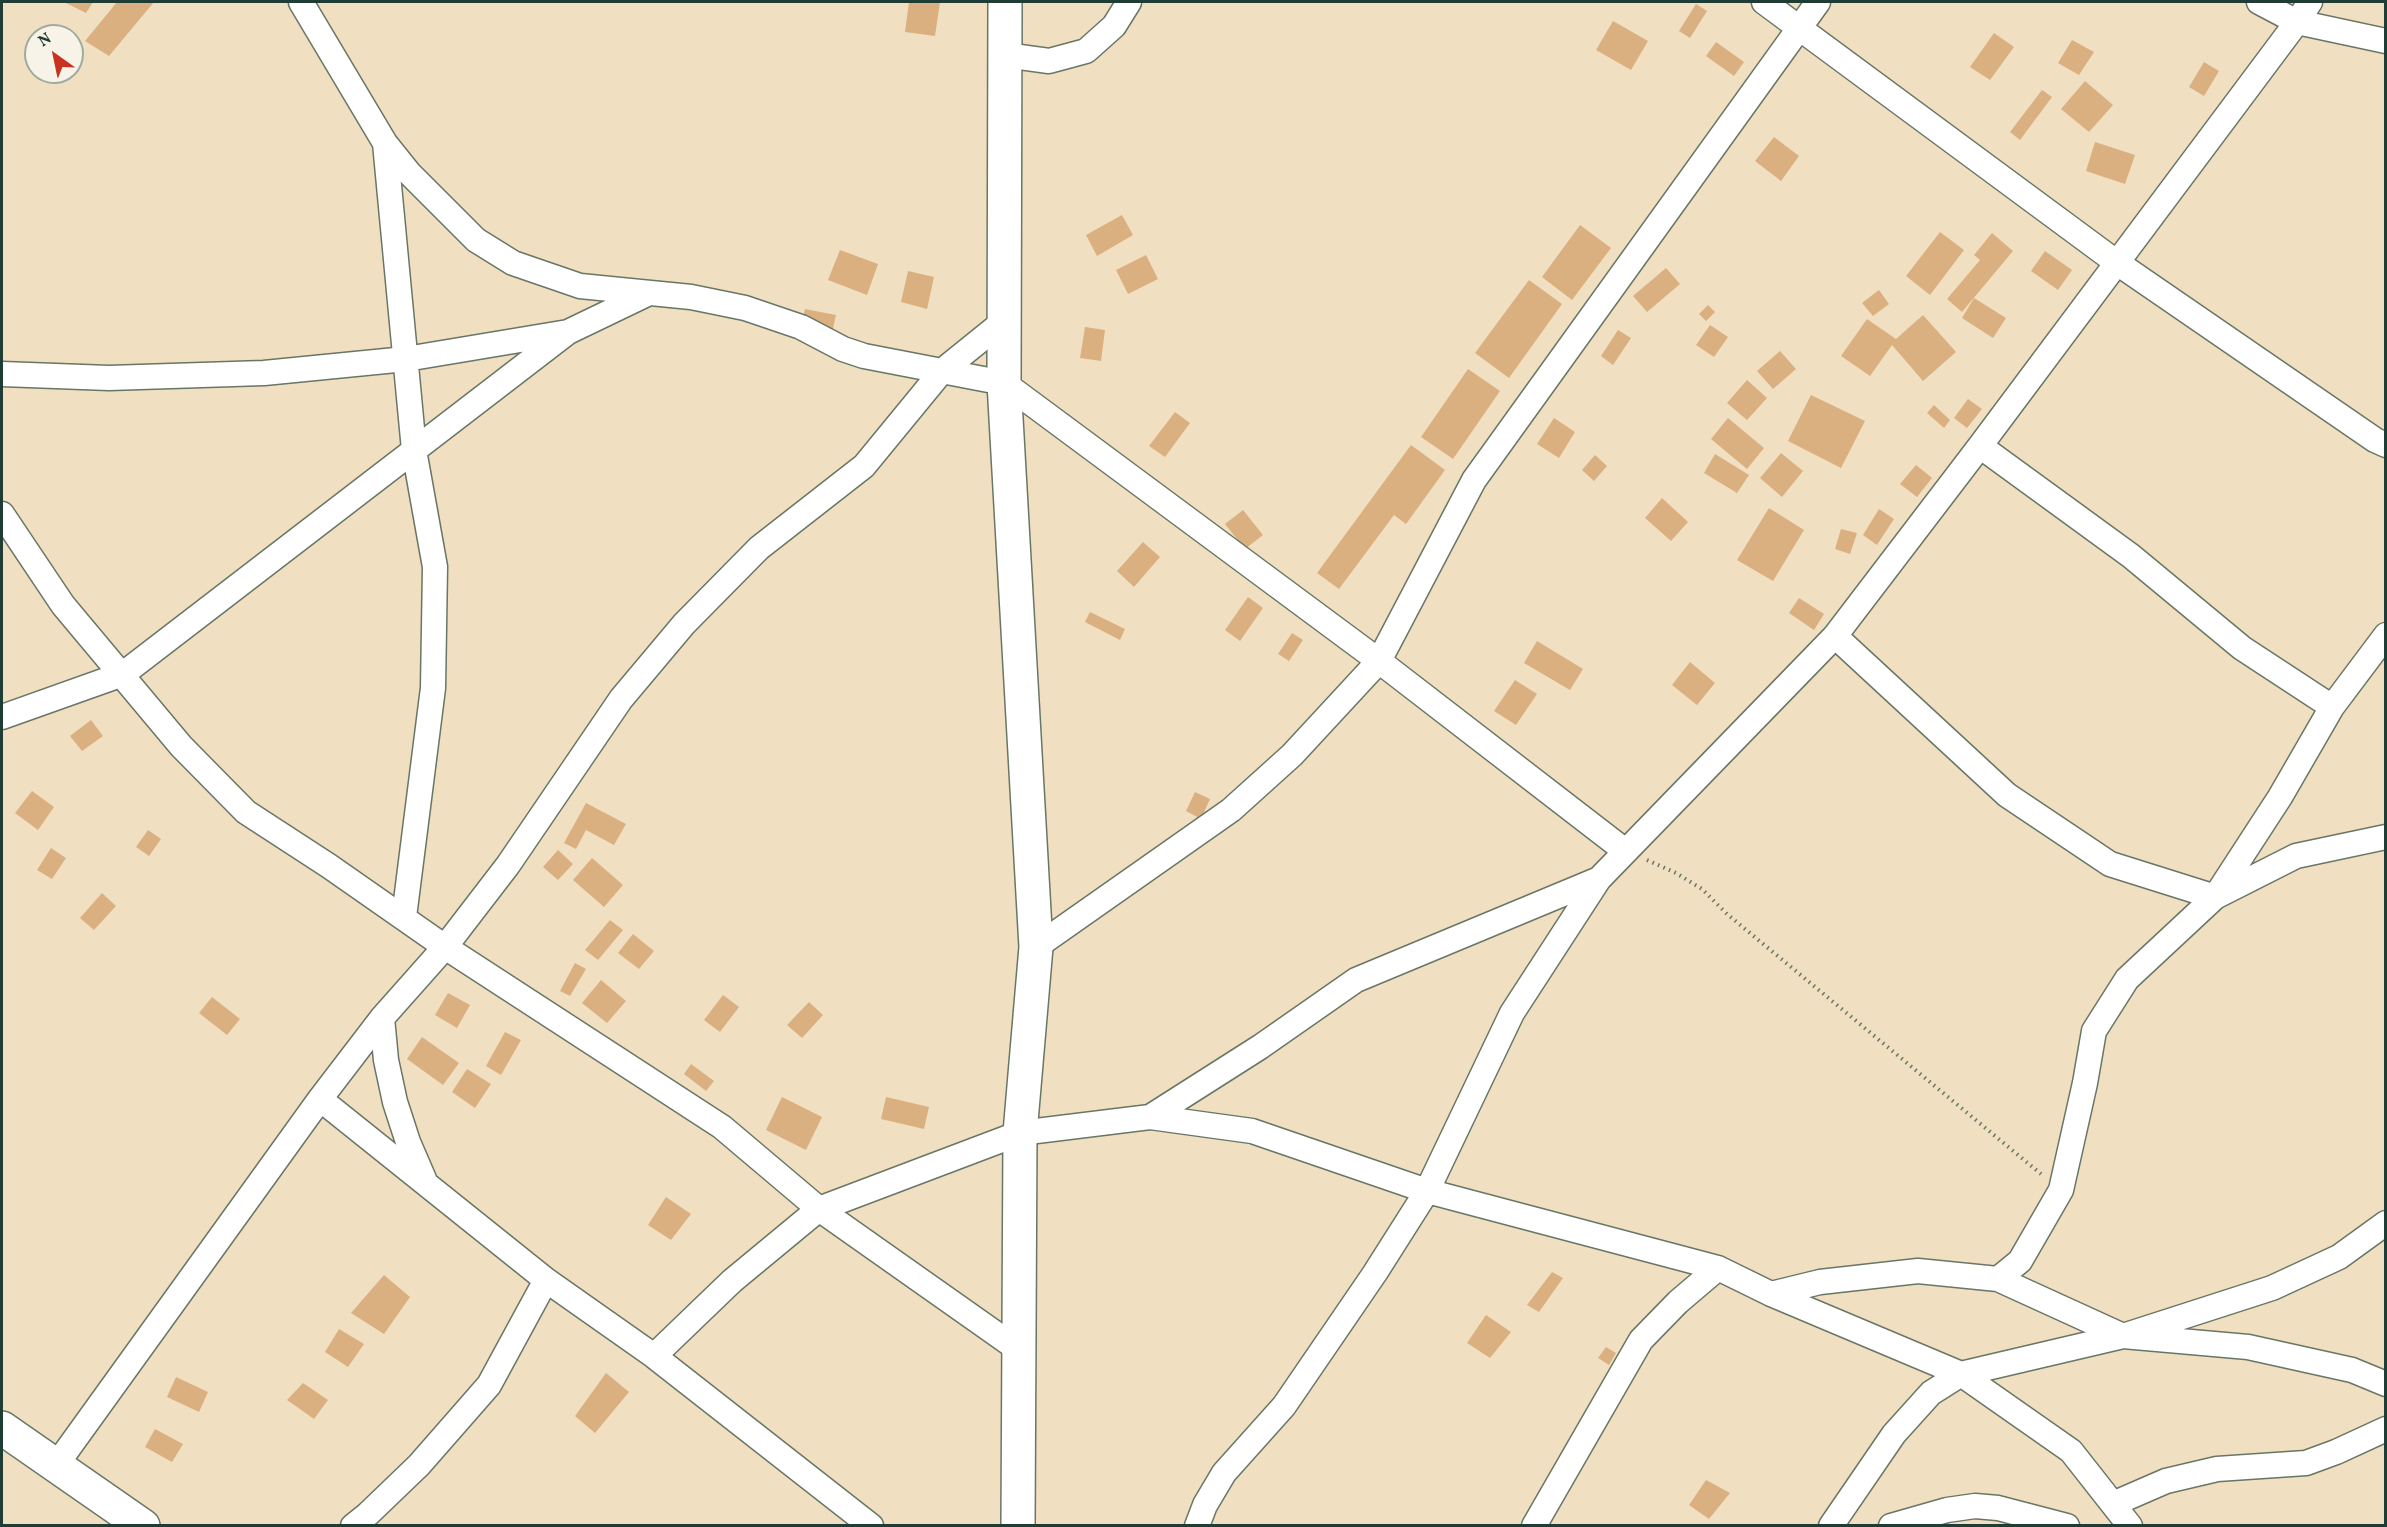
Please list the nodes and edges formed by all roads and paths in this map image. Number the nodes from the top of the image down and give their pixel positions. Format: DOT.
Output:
graph roads {
  1 [pos="301,2"];
  2 [pos="1005,2"];
  3 [pos="1129,2"];
  4 [pos="1764,2"];
  5 [pos="1818,2"];
  6 [pos="2259,2"];
  7 [pos="2303,12"];
  8 [pos="1800,28"];
  9 [pos="2385,41"];
  10 [pos="1005,55"];
  11 [pos="385,143"];
  12 [pos="2116,262"];
  13 [pos="647,294"];
  14 [pos="1004,321"];
  15 [pos="568,332"];
  16 [pos="406,359"];
  17 [pos="942,371"];
  18 [pos="2,374"];
  19 [pos="1004,383"];
  20 [pos="2385,445"];
  21 [pos="1980,446"];
  22 [pos="414,450"];
  23 [pos="2,513"];
  24 [pos="2385,635"];
  25 [pos="1835,636"];
  26 [pos="1379,661"];
  27 [pos="123,674"];
  28 [pos="2332,707"];
  29 [pos="2,717"];
  30 [pos="2385,837"];
  31 [pos="1624,850"];
  32 [pos="1599,879"];
  33 [pos="2215,897"];
  34 [pos="404,917"];
  35 [pos="445,947"];
  36 [pos="1036,947"];
  37 [pos="382,1018"];
  38 [pos="320,1099"];
  39 [pos="1150,1117"];
  40 [pos="1020,1133"];
  41 [pos="425,1181"];
  42 [pos="2061,1190"];
  43 [pos="1427,1191"];
  44 [pos="819,1209"];
  45 [pos="2385,1223"];
  46 [pos="1718,1268"];
  47 [pos="1998,1279"];
  48 [pos="546,1280"];
  49 [pos="1771,1294"];
  50 [pos="2123,1336"];
  51 [pos="1019,1350"];
  52 [pos="654,1356"];
  53 [pos="1961,1374"];
  54 [pos="2385,1384"];
  55 [pos="2,1428"];
  56 [pos="2385,1429"];
  57 [pos="57,1464"];
  58 [pos="2113,1504"];
  59 [pos="143,1526"];
  60 [pos="353,1526"];
  61 [pos="871,1526"];
  62 [pos="1018,1526"];
  63 [pos="1197,1526"];
  64 [pos="1534,1526"];
  65 [pos="1831,1526"];
  66 [pos="1891,1526"];
  67 [pos="2067,1526"];
  68 [pos="2130,1526"];
  1 -- 11 [label="street"];
  2 -- 10 [label="main road"];
  3 -- 10 [label="street"];
  4 -- 8 [label="street"];
  5 -- 8 [label="street"];
  6 -- 7 [label="street"];
  7 -- 9 [label="street"];
  7 -- 12 [label="street"];
  8 -- 12 [label="street"];
  8 -- 26 [label="street"];
  10 -- 14 [label="main road"];
  11 -- 13 [label="street"];
  11 -- 16 [label="street"];
  12 -- 20 [label="street"];
  12 -- 21 [label="street"];
  13 -- 15 [label="street"];
  13 -- 17 [label="street"];
  14 -- 17 [label="street"];
  14 -- 19 [label="main road"];
  15 -- 16 [label="street"];
  15 -- 22 [label="street"];
  16 -- 18 [label="street"];
  16 -- 22 [label="street"];
  17 -- 19 [label="street"];
  17 -- 35 [label="street"];
  19 -- 26 [label="street"];
  19 -- 36 [label="main road"];
  21 -- 25 [label="street"];
  21 -- 28 [label="street"];
  22 -- 27 [label="street"];
  22 -- 34 [label="street"];
  23 -- 27 [label="street"];
  24 -- 28 [label="street"];
  25 -- 31 [label="street"];
  25 -- 33 [label="street"];
  26 -- 31 [label="street"];
  26 -- 36 [label="street"];
  27 -- 29 [label="street"];
  27 -- 34 [label="street"];
  28 -- 33 [label="street"];
  30 -- 33 [label="street"];
  31 -- 32 [label="street"];
  31 -- 42 [label="path"];
  32 -- 39 [label="street"];
  32 -- 43 [label="street"];
  33 -- 42 [label="street"];
  34 -- 35 [label="street"];
  35 -- 37 [label="street"];
  35 -- 44 [label="street"];
  36 -- 40 [label="main road"];
  37 -- 38 [label="street"];
  37 -- 41 [label="street"];
  38 -- 41 [label="street"];
  38 -- 57 [label="street"];
  39 -- 40 [label="street"];
  39 -- 43 [label="street"];
  40 -- 44 [label="street"];
  40 -- 51 [label="main road"];
  41 -- 48 [label="street"];
  42 -- 47 [label="street"];
  43 -- 46 [label="street"];
  43 -- 63 [label="street"];
  44 -- 51 [label="street"];
  44 -- 52 [label="street"];
  45 -- 50 [label="street"];
  46 -- 49 [label="street"];
  46 -- 64 [label="street"];
  47 -- 49 [label="street"];
  47 -- 50 [label="street"];
  48 -- 52 [label="street"];
  48 -- 60 [label="street"];
  49 -- 53 [label="street"];
  50 -- 53 [label="street"];
  50 -- 54 [label="street"];
  51 -- 62 [label="main road"];
  52 -- 61 [label="street"];
  53 -- 58 [label="street"];
  53 -- 65 [label="street"];
  55 -- 57 [label="main road"];
  56 -- 58 [label="street"];
  57 -- 59 [label="main road"];
  58 -- 68 [label="street"];
  66 -- 67 [label="street"];
}
